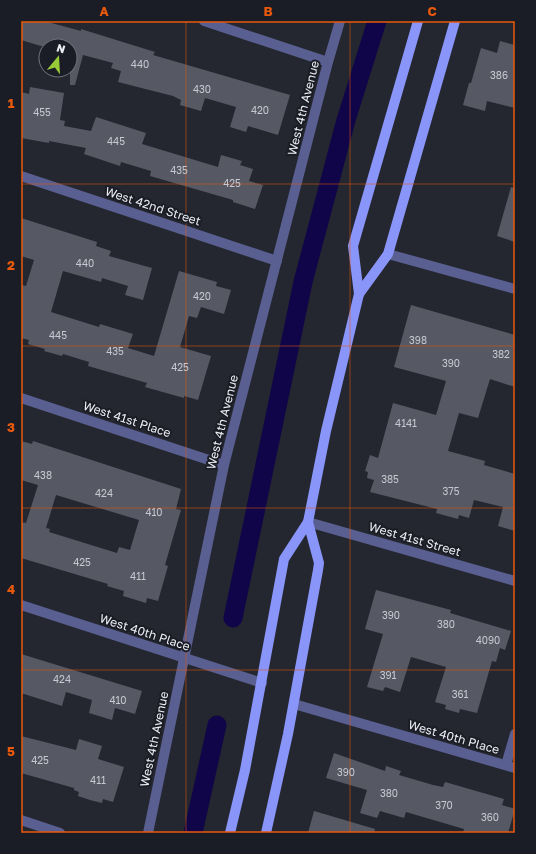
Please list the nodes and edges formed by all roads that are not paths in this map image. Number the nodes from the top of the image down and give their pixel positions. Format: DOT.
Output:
graph roads {
  1 [pos="204,21"];
  2 [pos="340,21"];
  3 [pos="418,21"];
  4 [pos="455,21"];
  5 [pos="328,62"];
  6 [pos="21,176"];
  7 [pos="388,254"];
  8 [pos="277,261"];
  9 [pos="515,290"];
  10 [pos="358,294"];
  11 [pos="21,398"];
  12 [pos="224,465"];
  13 [pos="308,522"];
  14 [pos="515,581"];
  15 [pos="21,605"];
  16 [pos="185,659"];
  17 [pos="262,683"];
  18 [pos="294,704"];
  19 [pos="515,734"];
  20 [pos="510,766"];
  21 [pos="21,820"];
  22 [pos="60,833"];
  23 [pos="148,833"];
  24 [pos="230,833"];
  25 [pos="266,833"];
  1 -- 5 [label="street"];
  2 -- 5 [label="street, West 4th Avenue"];
  3 -- 10 [label="main road"];
  4 -- 7 [label="main road"];
  5 -- 8 [label="street, West 4th Avenue"];
  6 -- 8 [label="street, West 42nd Street"];
  7 -- 9 [label="street"];
  7 -- 10 [label="main road"];
  8 -- 12 [label="street, West 4th Avenue"];
  10 -- 13 [label="main road"];
  11 -- 12 [label="street, West 41st Place"];
  12 -- 16 [label="street, West 4th Avenue"];
  13 -- 14 [label="street, West 41st Street"];
  13 -- 17 [label="main road"];
  13 -- 18 [label="main road"];
  15 -- 16 [label="street, West 40th Place"];
  16 -- 17 [label="street, West 40th Place"];
  16 -- 23 [label="street, West 4th Avenue"];
  17 -- 24 [label="main road"];
  18 -- 20 [label="street, West 40th Place"];
  18 -- 25 [label="main road"];
  19 -- 20 [label="street"];
  21 -- 22 [label="street"];
}
